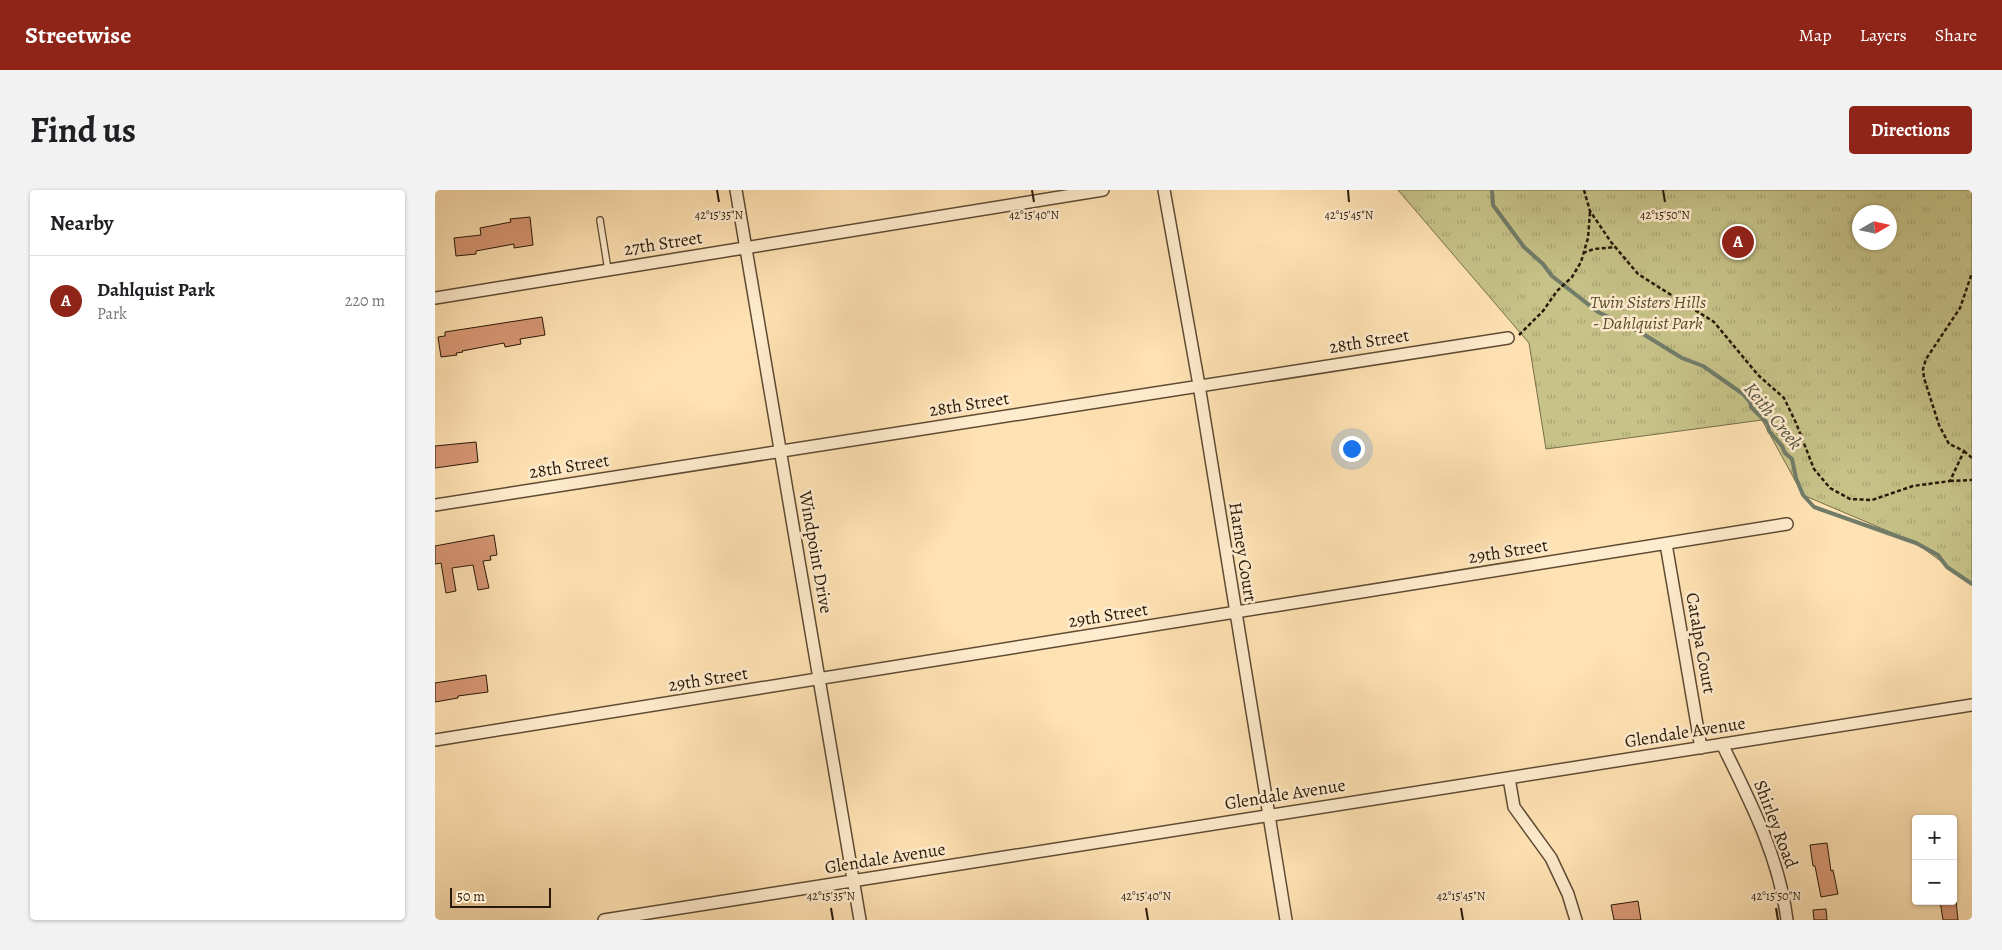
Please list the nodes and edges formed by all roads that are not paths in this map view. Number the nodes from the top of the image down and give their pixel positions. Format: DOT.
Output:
graph roads {
  1 [pos="736,190"];
  2 [pos="1103,190"];
  3 [pos="1164,190"];
  4 [pos="599,220"];
  5 [pos="745,247"];
  6 [pos="609,270"];
  7 [pos="435,298"];
  8 [pos="1508,338"];
  9 [pos="1199,385"];
  10 [pos="780,451"];
  11 [pos="435,505"];
  12 [pos="1787,524"];
  13 [pos="1666,544"];
  14 [pos="1235,612"];
  15 [pos="820,679"];
  16 [pos="1972,705"];
  17 [pos="435,740"];
  18 [pos="1722,744"];
  19 [pos="1701,748"];
  20 [pos="1509,778"];
  21 [pos="1269,814"];
  22 [pos="853,880"];
  23 [pos="604,920"];
  24 [pos="860,920"];
  25 [pos="1286,920"];
  26 [pos="1576,920"];
  27 [pos="1787,920"];
  1 -- 5 [label="street, Windpoint Drive"];
  2 -- 5 [label="street, 27th Street"];
  3 -- 9 [label="street, Harney Court"];
  4 -- 6 [label="lane"];
  5 -- 6 [label="street, 27th Street"];
  5 -- 10 [label="street, Windpoint Drive"];
  6 -- 7 [label="street, 27th Street"];
  8 -- 9 [label="street, 28th Street"];
  9 -- 10 [label="street, 28th Street"];
  9 -- 14 [label="street, Harney Court"];
  10 -- 11 [label="street, 28th Street"];
  10 -- 15 [label="street, Windpoint Drive"];
  12 -- 13 [label="street, 29th Street"];
  13 -- 14 [label="street, 29th Street"];
  13 -- 19 [label="street, Catalpa Court"];
  14 -- 15 [label="street, 29th Street"];
  14 -- 21 [label="street, Harney Court"];
  15 -- 17 [label="street, 29th Street"];
  15 -- 22 [label="street, Windpoint Drive"];
  16 -- 18 [label="street, Glendale Avenue"];
  18 -- 19 [label="street, Glendale Avenue"];
  18 -- 27 [label="street, Shirley Road"];
  19 -- 20 [label="street, Glendale Avenue"];
  20 -- 21 [label="street, Glendale Avenue"];
  20 -- 26 [label="street"];
  21 -- 22 [label="street, Glendale Avenue"];
  21 -- 25 [label="street, Harney Court"];
  22 -- 23 [label="street, Glendale Avenue"];
  22 -- 24 [label="street, Windpoint Drive"];
}
